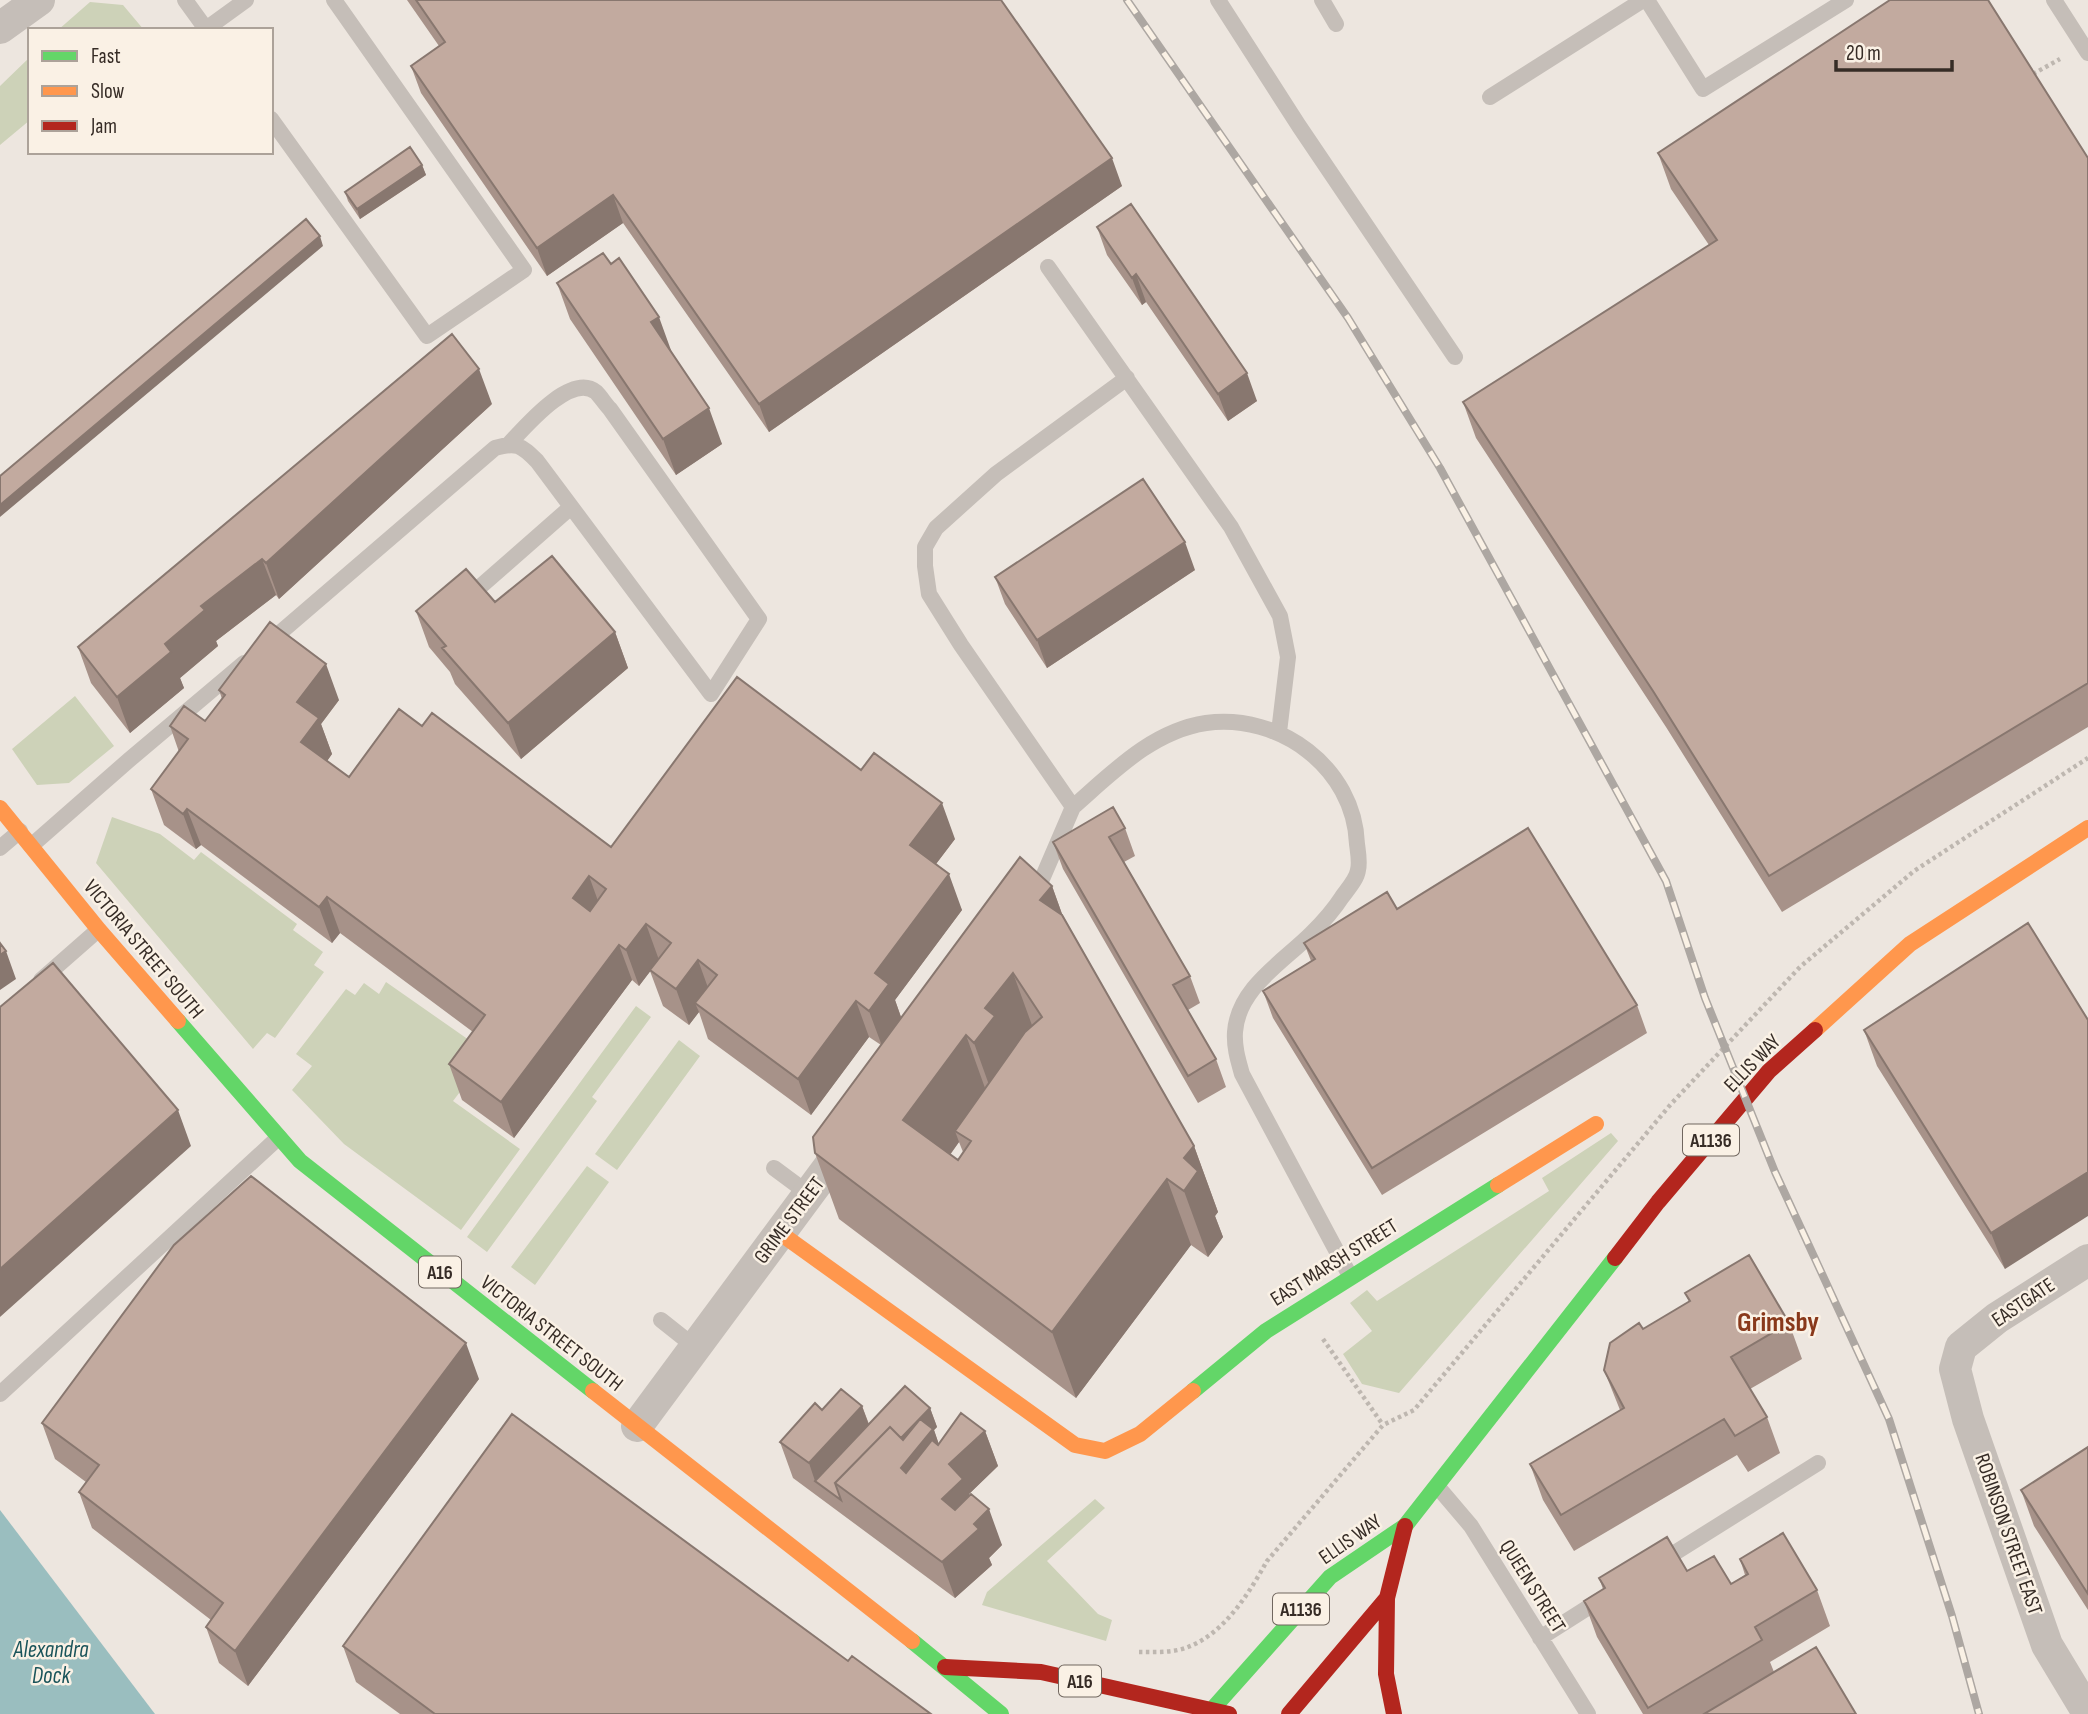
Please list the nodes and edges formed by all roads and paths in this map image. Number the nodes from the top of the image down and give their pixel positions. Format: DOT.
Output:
graph roads {
  1 [pos="39,0"];
  2 [pos="185,0"];
  3 [pos="246,0"];
  4 [pos="334,0"];
  5 [pos="1218,0"];
  6 [pos="1321,0"];
  7 [pos="1645,0"];
  8 [pos="1846,0"];
  9 [pos="2054,0"];
  10 [pos="1336,24"];
  11 [pos="0,27"];
  12 [pos="205,28"];
  13 [pos="207,28"];
  14 [pos="2088,53"];
  15 [pos="1490,97"];
  16 [pos="273,122"];
  17 [pos="1048,267"];
  18 [pos="1455,356"];
  19 [pos="1127,378"];
  20 [pos="509,444"];
  21 [pos="570,507"];
  22 [pos="456,608"];
  23 [pos="1279,732"];
  24 [pos="1073,807"];
  25 [pos="0,808"];
  26 [pos="2088,828"];
  27 [pos="20,831"];
  28 [pos="31,846"];
  29 [pos="0,848"];
  30 [pos="1034,890"];
  31 [pos="99,930"];
  32 [pos="30,990"];
  33 [pos="865,1118"];
  34 [pos="1596,1124"];
  35 [pos="279,1137"];
  36 [pos="774,1168"];
  37 [pos="809,1194"];
  38 [pos="779,1233"];
  39 [pos="2088,1260"];
  40 [pos="1350,1276"];
  41 [pos="1301,1308"];
  42 [pos="661,1320"];
  43 [pos="695,1347"];
  44 [pos="1961,1347"];
  45 [pos="0,1394"];
  46 [pos="1382,1425"];
  47 [pos="637,1426"];
  48 [pos="1818,1463"];
  49 [pos="1437,1485"];
  50 [pos="1405,1526"];
  51 [pos="1644,1572"];
  52 [pos="1253,1586"];
  53 [pos="1621,1587"];
  54 [pos="1387,1598"];
  55 [pos="1540,1638"];
  56 [pos="1136,1651"];
  57 [pos="945,1667"];
  58 [pos="2086,1705"];
  59 [pos="1210,1712"];
  60 [pos="1000,1714"];
  61 [pos="1229,1714"];
  62 [pos="1289,1714"];
  63 [pos="1394,1714"];
  64 [pos="1588,1714"];
  1 -- 11 [label="street"];
  2 -- 12 [label="lane"];
  3 -- 13 [label="lane"];
  4 -- 16 [label="lane"];
  5 -- 18 [label="lane"];
  6 -- 10 [label="lane"];
  7 -- 8 [label="lane"];
  7 -- 15 [label="lane"];
  9 -- 14 [label="lane"];
  17 -- 19 [label="lane"];
  19 -- 23 [label="lane"];
  19 -- 24 [label="lane"];
  20 -- 21 [label="lane"];
  20 -- 21 [label="lane"];
  20 -- 28 [label="lane"];
  21 -- 22 [label="lane"];
  23 -- 24 [label="lane"];
  23 -- 40 [label="lane"];
  24 -- 30 [label="lane"];
  25 -- 27 [label="main road, VICTORIA STREET SOUTH / A16"];
  26 -- 49 [label="main road, ELLIS WAY / A1136"];
  27 -- 28 [label="main road, VICTORIA STREET SOUTH / A16"];
  27 -- 29 [label="lane"];
  28 -- 31 [label="main road, VICTORIA STREET SOUTH / A16"];
  31 -- 32 [label="lane"];
  31 -- 35 [label="main road, VICTORIA STREET SOUTH / A16"];
  33 -- 37 [label="street, GRIME STREET"];
  34 -- 40 [label="main road, EAST MARSH STREET"];
  35 -- 45 [label="lane"];
  35 -- 47 [label="main road, VICTORIA STREET SOUTH / A16"];
  36 -- 37 [label="lane"];
  37 -- 38 [label="street, GRIME STREET"];
  38 -- 41 [label="main road, EAST MARSH STREET"];
  38 -- 43 [label="street, GRIME STREET"];
  39 -- 44 [label="street, EASTGATE"];
  40 -- 41 [label="main road, EAST MARSH STREET"];
  41 -- 46 [label="path"];
  42 -- 43 [label="lane"];
  43 -- 47 [label="street, GRIME STREET"];
  44 -- 58 [label="street, ROBINSON STREET EAST"];
  47 -- 57 [label="main road, VICTORIA STREET SOUTH / A16"];
  48 -- 51 [label="lane"];
  49 -- 50 [label="main road, ELLIS WAY / A1136"];
  49 -- 55 [label="lane, QUEEN STREET"];
  50 -- 54 [label="main road, ELLIS WAY / A1136"];
  50 -- 59 [label="main road, ELLIS WAY / A1136"];
  52 -- 56 [label="path"];
  53 -- 55 [label="lane"];
  54 -- 62 [label="main road, ELLIS WAY / A1136"];
  54 -- 63 [label="main road"];
  55 -- 64 [label="lane, QUEEN STREET"];
  57 -- 59 [label="main road, A16"];
  57 -- 60 [label="main road, VICTORIA STREET SOUTH / A16"];
  59 -- 61 [label="main road, A16"];
}
